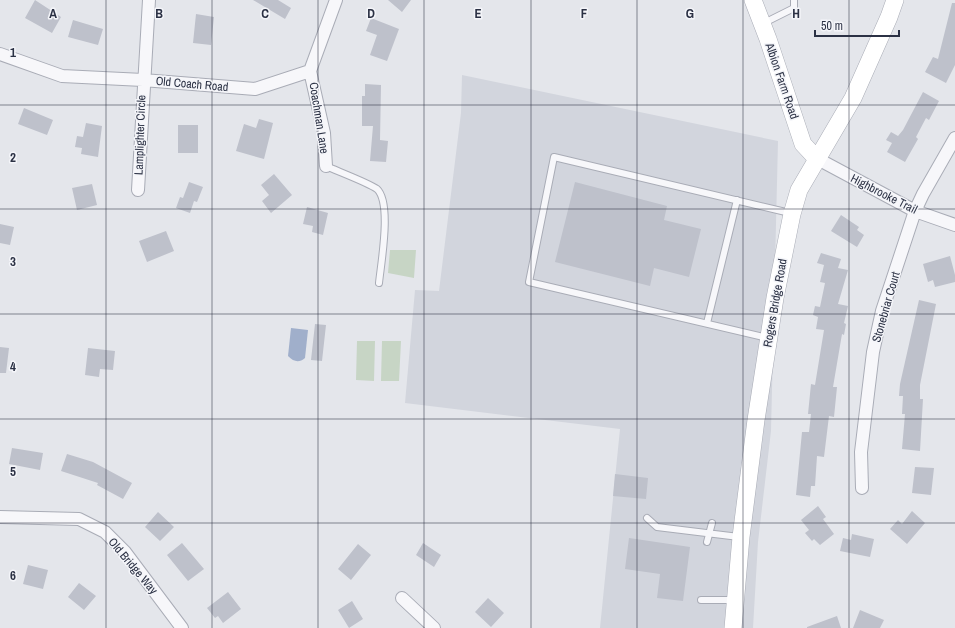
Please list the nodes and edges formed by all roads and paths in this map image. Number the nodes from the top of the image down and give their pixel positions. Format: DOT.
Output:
graph roads {
  1 [pos="149,0"];
  2 [pos="336,0"];
  3 [pos="753,0"];
  4 [pos="794,0"];
  5 [pos="895,0"];
  6 [pos="762,24"];
  7 [pos="0,54"];
  8 [pos="310,71"];
  9 [pos="143,80"];
  10 [pos="955,138"];
  11 [pos="816,158"];
  12 [pos="326,166"];
  13 [pos="138,190"];
  14 [pos="737,200"];
  15 [pos="916,211"];
  16 [pos="792,214"];
  17 [pos="955,225"];
  18 [pos="379,283"];
  19 [pos="707,323"];
  20 [pos="768,338"];
  21 [pos="862,488"];
  22 [pos="0,517"];
  23 [pos="647,518"];
  24 [pos="712,524"];
  25 [pos="710,532"];
  26 [pos="741,537"];
  27 [pos="707,542"];
  28 [pos="402,598"];
  29 [pos="701,600"];
  30 [pos="734,600"];
  31 [pos="182,628"];
  32 [pos="434,628"];
  33 [pos="733,628"];
  1 -- 9 [label="street, Lamplighter Circle"];
  2 -- 8 [label="street"];
  3 -- 6 [label="street, Albion Farm Road"];
  4 -- 6 [label="lane"];
  5 -- 11 [label="street, Rogers Bridge Road"];
  6 -- 11 [label="street, Albion Farm Road"];
  7 -- 9 [label="street, Old Coach Road"];
  8 -- 9 [label="street, Old Coach Road"];
  8 -- 12 [label="street, Coachman Lane"];
  9 -- 13 [label="street, Lamplighter Circle"];
  10 -- 15 [label="street, Stonebriar Court"];
  11 -- 15 [label="street, Highbrooke Trail"];
  11 -- 16 [label="street, Rogers Bridge Road"];
  12 -- 18 [label="lane"];
  14 -- 16 [label="lane"];
  14 -- 19 [label="lane"];
  14 -- 19 [label="lane"];
  15 -- 17 [label="street, Highbrooke Trail"];
  15 -- 21 [label="street, Stonebriar Court"];
  16 -- 20 [label="street, Rogers Bridge Road"];
  19 -- 20 [label="lane"];
  20 -- 26 [label="street, Rogers Bridge Road"];
  22 -- 31 [label="street, Old Bridge Way"];
  23 -- 25 [label="lane"];
  24 -- 25 [label="lane"];
  25 -- 26 [label="lane"];
  25 -- 27 [label="lane"];
  26 -- 30 [label="street, Rogers Bridge Road"];
  28 -- 32 [label="street"];
  29 -- 30 [label="lane"];
  30 -- 33 [label="street, Rogers Bridge Road"];
}
